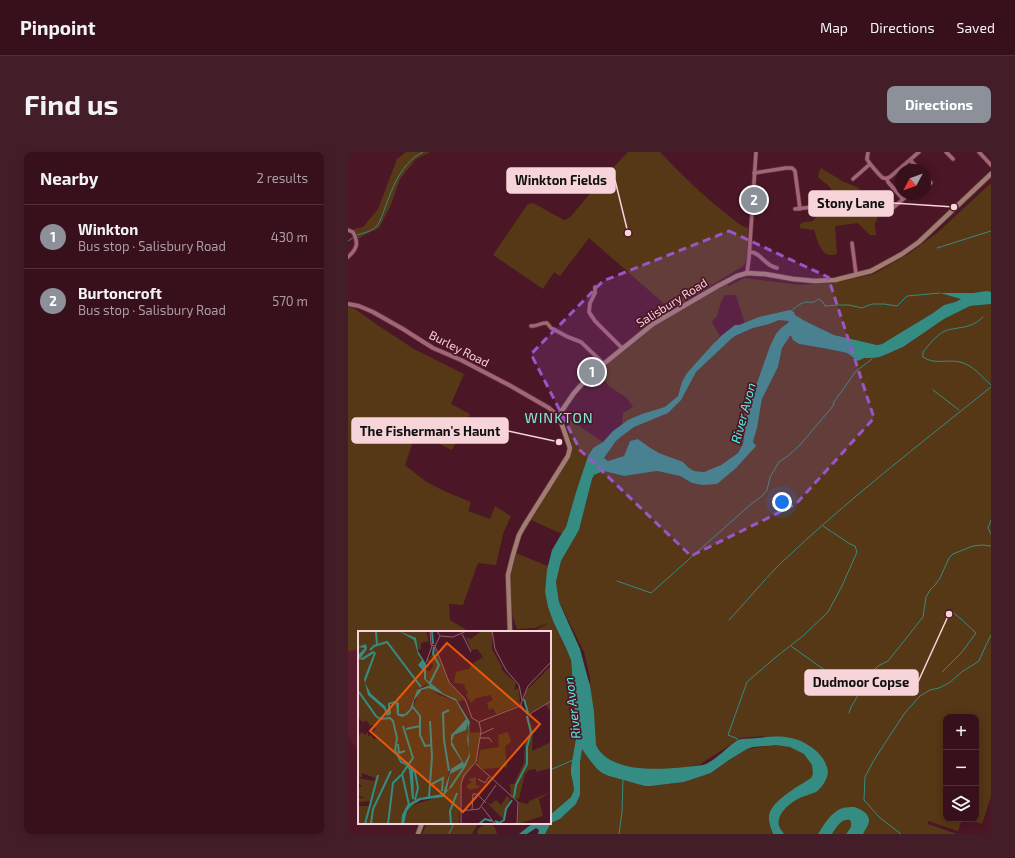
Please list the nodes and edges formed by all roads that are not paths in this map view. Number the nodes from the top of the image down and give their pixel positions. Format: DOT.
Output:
graph roads {
  1 [pos="756,152"];
  2 [pos="868,152"];
  3 [pos="919,152"];
  4 [pos="946,152"];
  5 [pos="978,152"];
  6 [pos="910,160"];
  7 [pos="953,160"];
  8 [pos="870,164"];
  9 [pos="914,164"];
  10 [pos="991,165"];
  11 [pos="754,173"];
  12 [pos="991,174"];
  13 [pos="853,178"];
  14 [pos="887,179"];
  15 [pos="895,190"];
  16 [pos="902,200"];
  17 [pos="814,207"];
  18 [pos="893,208"];
  19 [pos="795,209"];
  20 [pos="800,209"];
  21 [pos="348,230"];
  22 [pos="852,243"];
  23 [pos="750,252"];
  24 [pos="348,257"];
  25 [pos="777,268"];
  26 [pos="747,273"];
  27 [pos="856,274"];
  28 [pos="595,287"];
  29 [pos="348,304"];
  30 [pos="531,326"];
  31 [pos="622,348"];
  32 [pos="603,364"];
  33 [pos="560,416"];
  34 [pos="510,631"];
  35 [pos="422,824"];
  36 [pos="418,834"];
  1 -- 11 [label="street"];
  2 -- 8 [label="street"];
  3 -- 6 [label="street"];
  4 -- 7 [label="street"];
  5 -- 10 [label="street"];
  6 -- 9 [label="street"];
  6 -- 14 [label="street"];
  8 -- 13 [label="street"];
  8 -- 14 [label="street"];
  11 -- 20 [label="street"];
  11 -- 23 [label="street"];
  12 -- 27 [label="main road"];
  14 -- 15 [label="street"];
  16 -- 18 [label="street"];
  17 -- 20 [label="street"];
  19 -- 20 [label="street"];
  21 -- 24 [label="street"];
  22 -- 27 [label="street"];
  23 -- 25 [label="street"];
  23 -- 26 [label="street"];
  26 -- 27 [label="main road"];
  26 -- 31 [label="main road, Salisbury Road"];
  28 -- 31 [label="street"];
  29 -- 33 [label="street, Burley Road"];
  30 -- 32 [label="street"];
  31 -- 32 [label="main road, Salisbury Road"];
  32 -- 33 [label="main road, Salisbury Road"];
  33 -- 34 [label="main road"];
  35 -- 36 [label="main road"];
}
